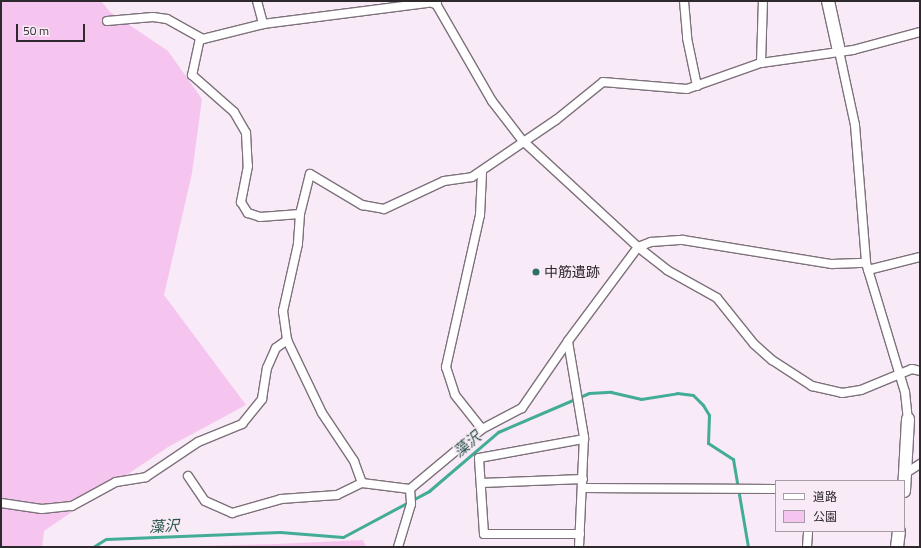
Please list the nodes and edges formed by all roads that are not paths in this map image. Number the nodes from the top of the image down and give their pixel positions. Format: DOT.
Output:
graph roads {
  1 [pos="257,1"];
  2 [pos="435,1"];
  3 [pos="684,1"];
  4 [pos="763,1"];
  5 [pos="828,1"];
  6 [pos="107,21"];
  7 [pos="263,24"];
  8 [pos="920,32"];
  9 [pos="200,38"];
  10 [pos="840,51"];
  11 [pos="761,63"];
  12 [pos="697,86"];
  13 [pos="522,140"];
  14 [pos="482,173"];
  15 [pos="300,214"];
  16 [pos="638,247"];
  17 [pos="920,257"];
  18 [pos="867,266"];
  19 [pos="287,340"];
  20 [pos="568,341"];
  21 [pos="920,371"];
  22 [pos="900,376"];
  23 [pos="908,420"];
  24 [pos="482,429"];
  25 [pos="584,439"];
  26 [pos="920,464"];
  27 [pos="906,473"];
  28 [pos="188,476"];
  29 [pos="905,482"];
  30 [pos="481,483"];
  31 [pos="583,483"];
  32 [pos="362,484"];
  33 [pos="410,489"];
  34 [pos="775,489"];
  35 [pos="1,504"];
  36 [pos="808,532"];
  37 [pos="899,532"];
  38 [pos="580,534"];
  39 [pos="398,547"];
  40 [pos="579,547"];
  41 [pos="807,547"];
  42 [pos="898,547"];
  1 -- 7 [label="street"];
  2 -- 7 [label="street"];
  2 -- 13 [label="street"];
  3 -- 12 [label="street"];
  4 -- 11 [label="street"];
  5 -- 10 [label="street"];
  6 -- 9 [label="street"];
  7 -- 9 [label="street"];
  8 -- 10 [label="street"];
  9 -- 15 [label="street"];
  10 -- 11 [label="street"];
  10 -- 18 [label="street"];
  11 -- 12 [label="street"];
  12 -- 13 [label="street"];
  13 -- 14 [label="street"];
  13 -- 16 [label="street"];
  14 -- 15 [label="street"];
  14 -- 24 [label="street"];
  15 -- 19 [label="street"];
  16 -- 18 [label="street"];
  16 -- 20 [label="street"];
  16 -- 22 [label="street"];
  17 -- 18 [label="street"];
  18 -- 22 [label="street"];
  19 -- 32 [label="street"];
  19 -- 35 [label="street"];
  20 -- 24 [label="street"];
  20 -- 25 [label="street"];
  21 -- 22 [label="street"];
  22 -- 23 [label="street"];
  23 -- 27 [label="street"];
  24 -- 33 [label="street"];
  25 -- 30 [label="street"];
  25 -- 31 [label="street"];
  26 -- 27 [label="street"];
  27 -- 29 [label="street"];
  28 -- 32 [label="street"];
  30 -- 31 [label="street"];
  30 -- 38 [label="street"];
  31 -- 34 [label="street"];
  31 -- 38 [label="street"];
  32 -- 33 [label="street"];
  33 -- 39 [label="street"];
  36 -- 41 [label="street"];
  37 -- 42 [label="street"];
  38 -- 40 [label="street"];
}
